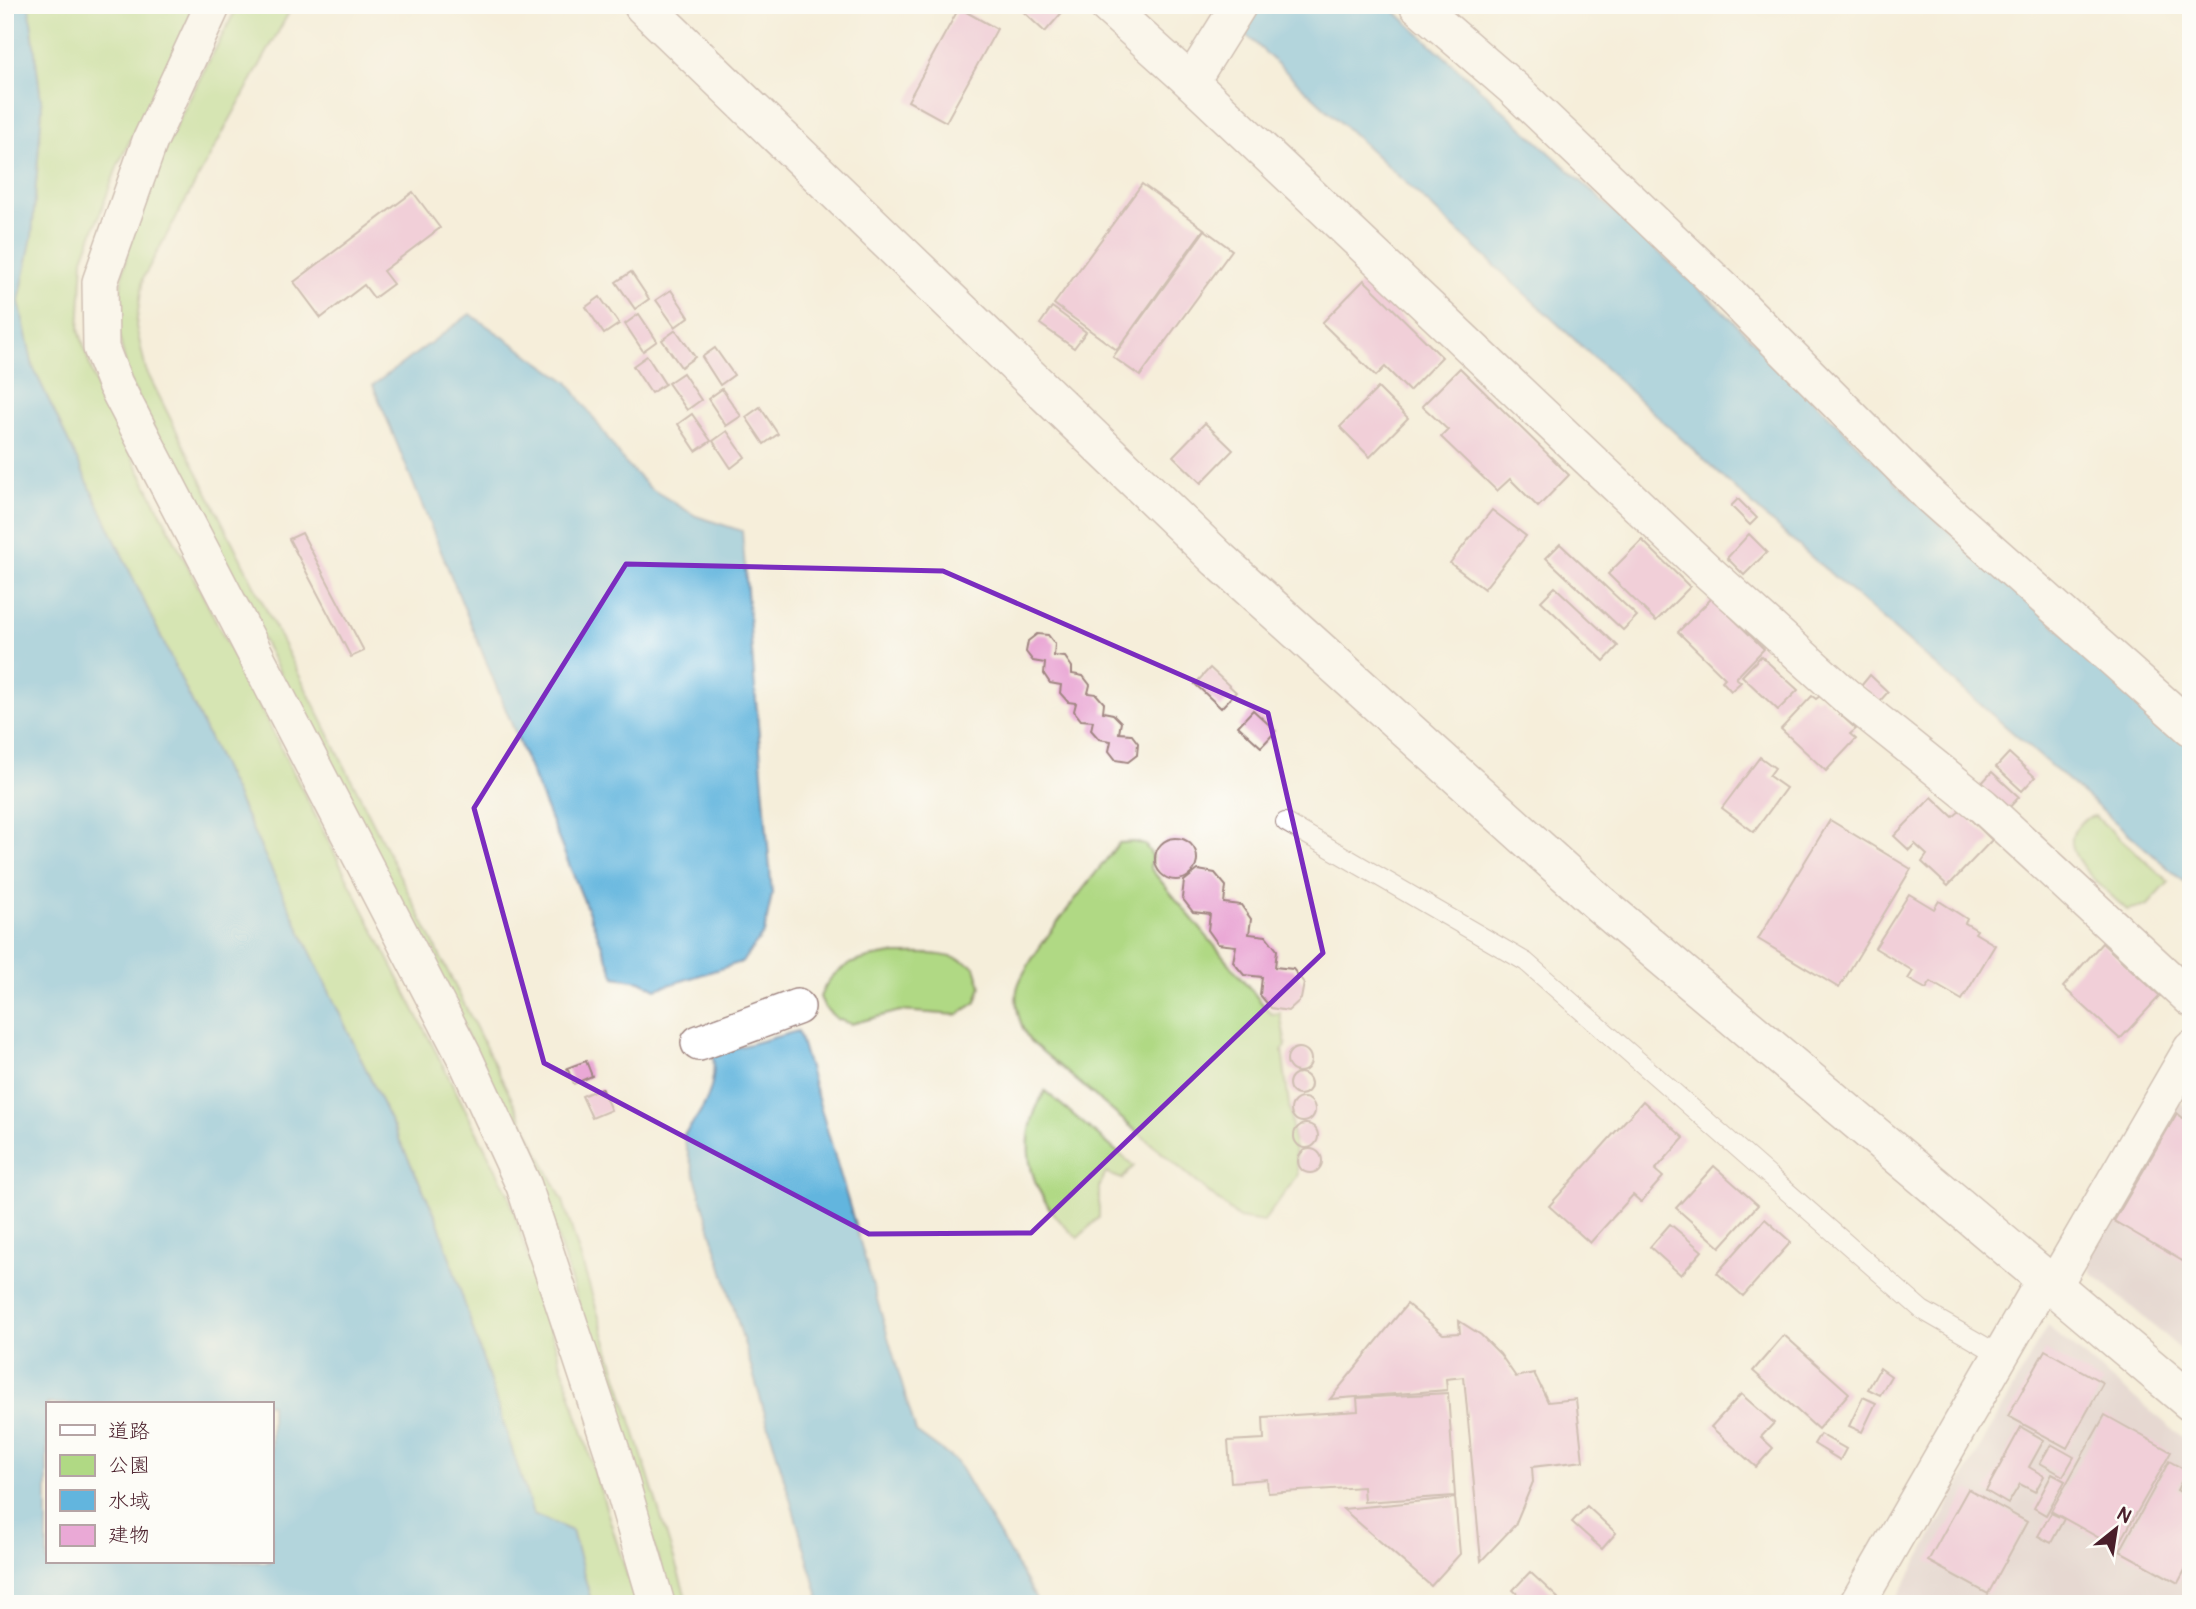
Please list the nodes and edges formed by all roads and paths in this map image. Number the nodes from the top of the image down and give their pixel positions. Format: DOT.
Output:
graph roads {
  1 [pos="213,5"];
  2 [pos="643,5"];
  3 [pos="1106,5"];
  4 [pos="1417,5"];
  5 [pos="1234,14"];
  6 [pos="1191,82"];
  7 [pos="2191,729"];
  8 [pos="1285,822"];
  9 [pos="2191,999"];
  10 [pos="797,1007"];
  11 [pos="699,1043"];
  12 [pos="2191,1049"];
  13 [pos="2048,1284"];
  14 [pos="2000,1355"];
  15 [pos="2191,1402"];
  16 [pos="657,1604"];
  17 [pos="1857,1604"];
  1 -- 16 [label="street"];
  2 -- 13 [label="street"];
  3 -- 6 [label="street"];
  4 -- 7 [label="street"];
  5 -- 6 [label="street"];
  6 -- 9 [label="street"];
  8 -- 14 [label="lane"];
  10 -- 11 [label="street"];
  12 -- 13 [label="street"];
  13 -- 14 [label="street"];
  13 -- 15 [label="street"];
  14 -- 17 [label="street"];
}
